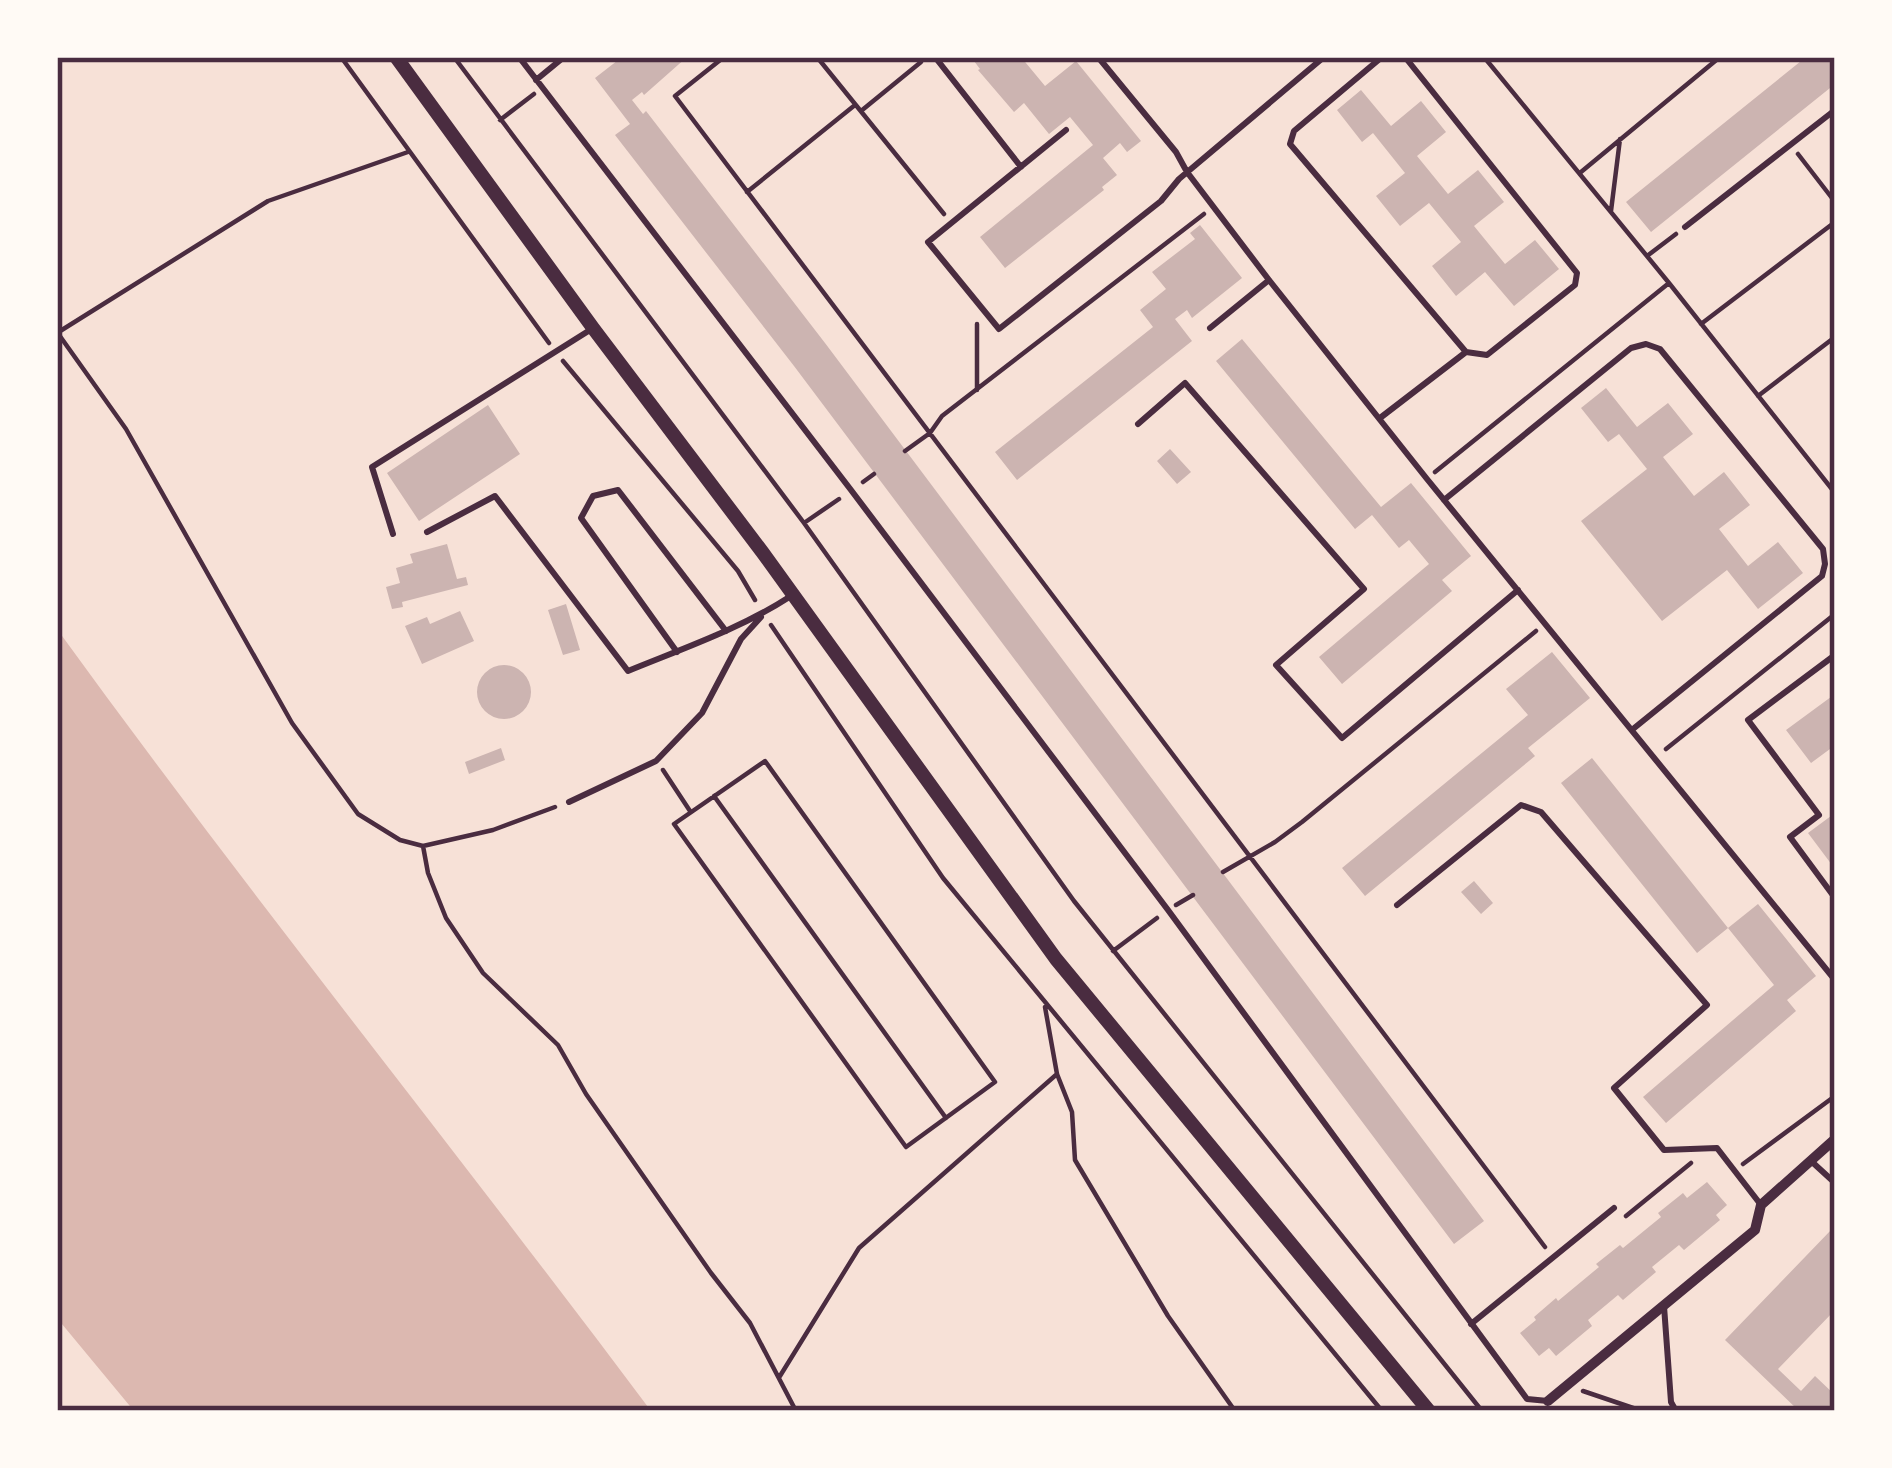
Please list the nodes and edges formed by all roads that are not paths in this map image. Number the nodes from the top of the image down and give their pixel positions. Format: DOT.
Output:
graph roads {
  1 [pos="396,57"];
  2 [pos="519,57"];
  3 [pos="564,57"];
  4 [pos="931,57"];
  5 [pos="1098,57"];
  6 [pos="1324,57"];
  7 [pos="1382,57"];
  8 [pos="1405,57"];
  9 [pos="536,80"];
  10 [pos="1835,110"];
  11 [pos="1066,130"];
  12 [pos="1021,167"];
  13 [pos="1187,172"];
  14 [pos="1685,227"];
  15 [pos="1269,280"];
  16 [pos="593,328"];
  17 [pos="1210,328"];
  18 [pos="1466,352"];
  19 [pos="1380,418"];
  20 [pos="1138,424"];
  21 [pos="1444,500"];
  22 [pos="427,532"];
  23 [pos="393,534"];
  24 [pos="1518,590"];
  25 [pos="792,596"];
  26 [pos="764,614"];
  27 [pos="727,632"];
  28 [pos="677,652"];
  29 [pos="1835,655"];
  30 [pos="1632,730"];
  31 [pos="569,802"];
  32 [pos="1835,898"];
  33 [pos="1397,904"];
  34 [pos="1835,980"];
  35 [pos="1835,1139"];
  36 [pos="1809,1160"];
  37 [pos="1835,1183"];
  38 [pos="1761,1205"];
  39 [pos="1614,1208"];
  40 [pos="1664,1306"];
  41 [pos="1471,1324"];
  42 [pos="1548,1401"];
  43 [pos="1429,1411"];
  44 [pos="1676,1411"];
  1 -- 16 [label="street"];
  2 -- 9 [label="lane"];
  3 -- 9 [label="lane"];
  4 -- 12 [label="lane"];
  5 -- 13 [label="lane"];
  6 -- 13 [label="lane"];
  7 -- 18 [label="lane"];
  8 -- 18 [label="lane"];
  9 -- 41 [label="lane"];
  10 -- 14 [label="lane"];
  11 -- 12 [label="lane"];
  12 -- 13 [label="lane"];
  13 -- 15 [label="lane"];
  15 -- 17 [label="lane"];
  15 -- 19 [label="lane"];
  16 -- 23 [label="lane"];
  16 -- 25 [label="street"];
  18 -- 19 [label="lane"];
  19 -- 21 [label="lane"];
  20 -- 24 [label="lane"];
  21 -- 24 [label="lane"];
  21 -- 30 [label="lane"];
  22 -- 28 [label="lane"];
  24 -- 30 [label="lane"];
  25 -- 26 [label="lane"];
  25 -- 43 [label="street"];
  26 -- 27 [label="lane"];
  26 -- 31 [label="lane"];
  27 -- 28 [label="lane"];
  27 -- 28 [label="lane"];
  29 -- 32 [label="lane"];
  30 -- 34 [label="lane"];
  33 -- 38 [label="lane"];
  35 -- 36 [label="street"];
  36 -- 37 [label="lane"];
  36 -- 38 [label="street"];
  38 -- 40 [label="street"];
  39 -- 41 [label="lane"];
  40 -- 42 [label="street"];
  40 -- 44 [label="lane"];
  41 -- 42 [label="lane"];
}
